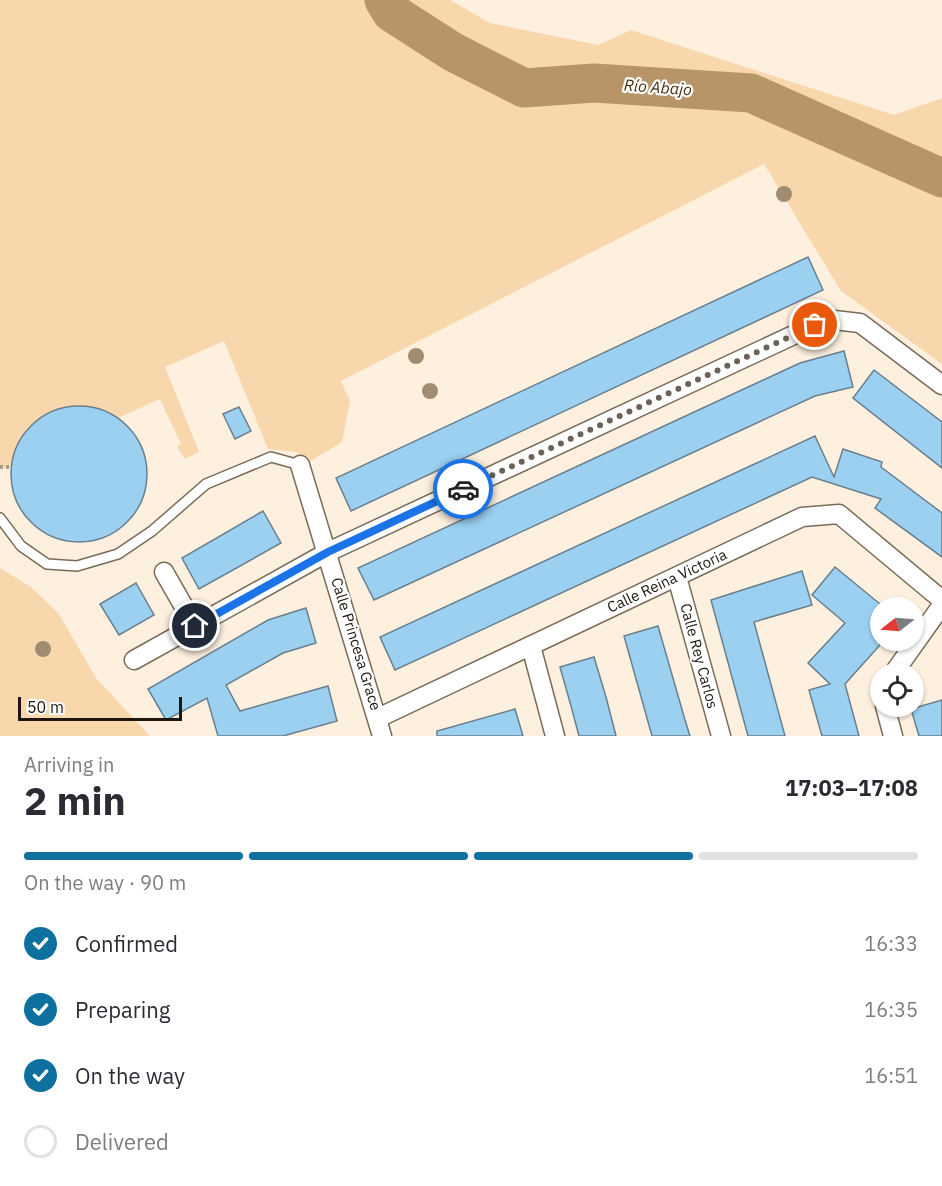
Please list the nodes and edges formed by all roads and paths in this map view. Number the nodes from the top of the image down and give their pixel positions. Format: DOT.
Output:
graph roads {
  1 [pos="942,385"];
  2 [pos="300,465"];
  3 [pos="0,467"];
  4 [pos="11,467"];
  5 [pos="0,518"];
  6 [pos="328,552"];
  7 [pos="164,572"];
  8 [pos="677,577"];
  9 [pos="942,600"];
  10 [pos="942,605"];
  11 [pos="195,626"];
  12 [pos="531,646"];
  13 [pos="134,660"];
  14 [pos="900,663"];
  15 [pos="888,717"];
  16 [pos="380,727"];
  17 [pos="555,736"];
  18 [pos="721,736"];
  19 [pos="893,736"];
  1 -- 6 [label="street"];
  2 -- 5 [label="lane"];
  2 -- 6 [label="street, Calle Princesa Grace"];
  3 -- 4 [label="path"];
  6 -- 11 [label="street"];
  6 -- 16 [label="street, Calle Princesa Grace"];
  7 -- 11 [label="street"];
  8 -- 9 [label="street, Calle Reina Victoria"];
  8 -- 12 [label="street, Calle Reina Victoria"];
  8 -- 18 [label="street, Calle Rey Carlos"];
  10 -- 14 [label="street"];
  11 -- 13 [label="street"];
  12 -- 16 [label="street, Calle Reina Victoria"];
  12 -- 17 [label="street"];
  15 -- 19 [label="street"];
}
